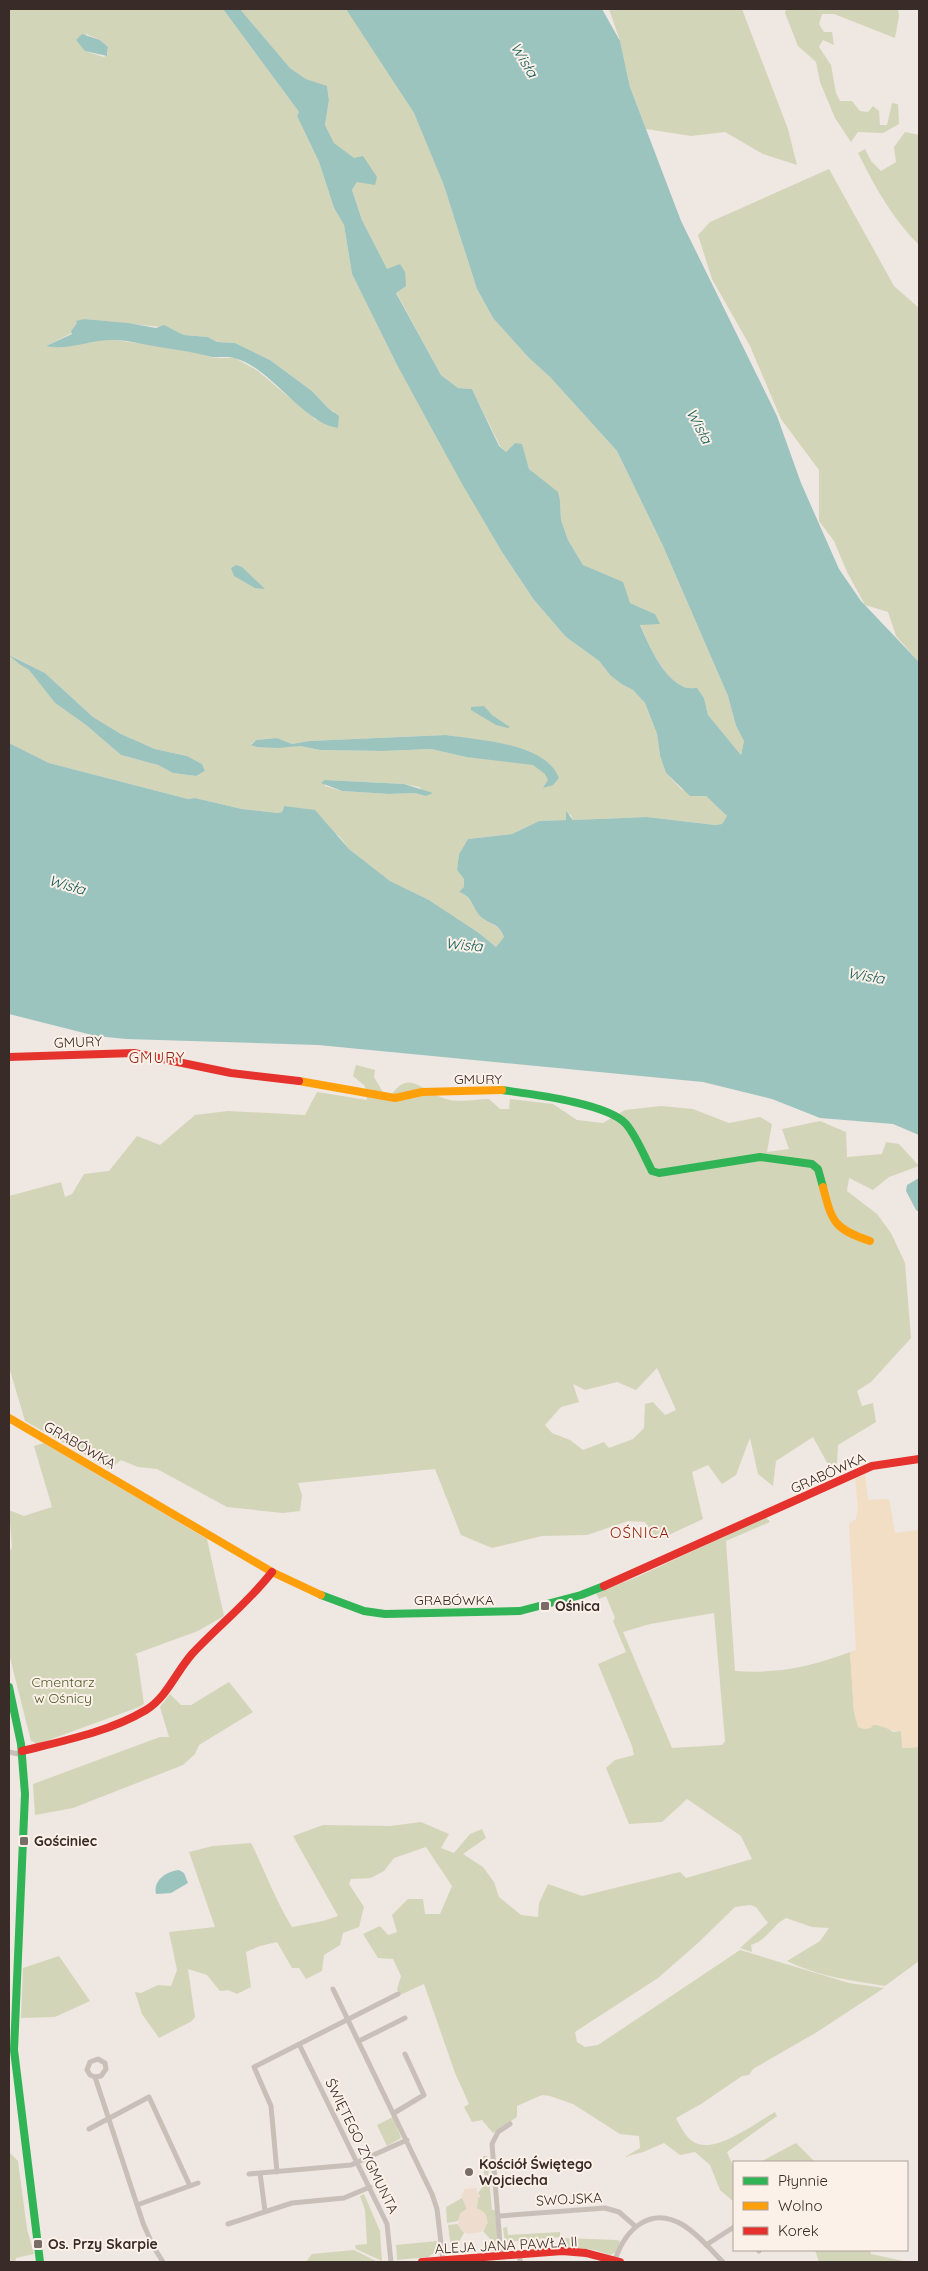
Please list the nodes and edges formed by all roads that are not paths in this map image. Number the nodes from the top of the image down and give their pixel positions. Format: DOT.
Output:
graph roads {
  1 [pos="9,1057"];
  2 [pos="870,1241"];
  3 [pos="9,1418"];
  4 [pos="919,1459"];
  5 [pos="272,1572"];
  6 [pos="9,1687"];
  7 [pos="9,1752"];
  8 [pos="22,1753"];
  9 [pos="333,1989"];
  10 [pos="398,1994"];
  11 [pos="405,2018"];
  12 [pos="348,2020"];
  13 [pos="359,2041"];
  14 [pos="298,2044"];
  15 [pos="404,2054"];
  16 [pos="96,2077"];
  17 [pos="394,2113"];
  18 [pos="109,2117"];
  19 [pos="510,2124"];
  20 [pos="89,2129"];
  21 [pos="407,2140"];
  22 [pos="358,2163"];
  23 [pos="277,2172"];
  24 [pos="260,2173"];
  25 [pos="249,2174"];
  26 [pos="198,2183"];
  27 [pos="190,2186"];
  28 [pos="370,2187"];
  29 [pos="137,2205"];
  30 [pos="265,2210"];
  31 [pos="499,2216"];
  32 [pos="228,2224"];
  33 [pos="635,2226"];
  34 [pos="733,2228"];
  35 [pos="706,2245"];
  36 [pos="501,2256"];
  37 [pos="520,2258"];
  38 [pos="443,2260"];
  39 [pos="618,2261"];
  40 [pos="40,2262"];
  41 [pos="163,2262"];
  42 [pos="391,2262"];
  43 [pos="422,2262"];
  44 [pos="723,2262"];
  1 -- 2 [label="street, GMURY"];
  3 -- 5 [label="street, GRABÓWKA"];
  4 -- 5 [label="street, GRABÓWKA"];
  5 -- 8 [label="street"];
  6 -- 8 [label="street"];
  7 -- 8 [label="street"];
  8 -- 40 [label="street"];
  9 -- 12 [label="street"];
  10 -- 12 [label="street"];
  11 -- 13 [label="street"];
  12 -- 13 [label="street"];
  12 -- 14 [label="street"];
  13 -- 17 [label="street"];
  14 -- 22 [label="street, ŚWIĘTEGO ZYGMUNTA"];
  14 -- 23 [label="street"];
  15 -- 17 [label="street"];
  16 -- 18 [label="street"];
  17 -- 21 [label="street"];
  18 -- 20 [label="street"];
  18 -- 27 [label="street"];
  18 -- 29 [label="street"];
  19 -- 31 [label="street"];
  21 -- 22 [label="street"];
  21 -- 38 [label="street"];
  22 -- 23 [label="street"];
  22 -- 28 [label="street, ŚWIĘTEGO ZYGMUNTA"];
  23 -- 24 [label="street"];
  24 -- 25 [label="street"];
  24 -- 30 [label="street"];
  26 -- 27 [label="street"];
  27 -- 29 [label="street"];
  28 -- 30 [label="street"];
  28 -- 42 [label="street, ŚWIĘTEGO ZYGMUNTA"];
  29 -- 41 [label="street"];
  30 -- 32 [label="street"];
  31 -- 33 [label="street, SWOJSKA"];
  31 -- 36 [label="street"];
  33 -- 35 [label="street"];
  33 -- 39 [label="street"];
  34 -- 35 [label="street"];
  35 -- 44 [label="street"];
  36 -- 37 [label="street, ALEJA JANA PAWŁA II"];
  36 -- 38 [label="street, ALEJA JANA PAWŁA II"];
  37 -- 39 [label="street, ALEJA JANA PAWŁA II"];
  38 -- 43 [label="street, ALEJA JANA PAWŁA II"];
}
